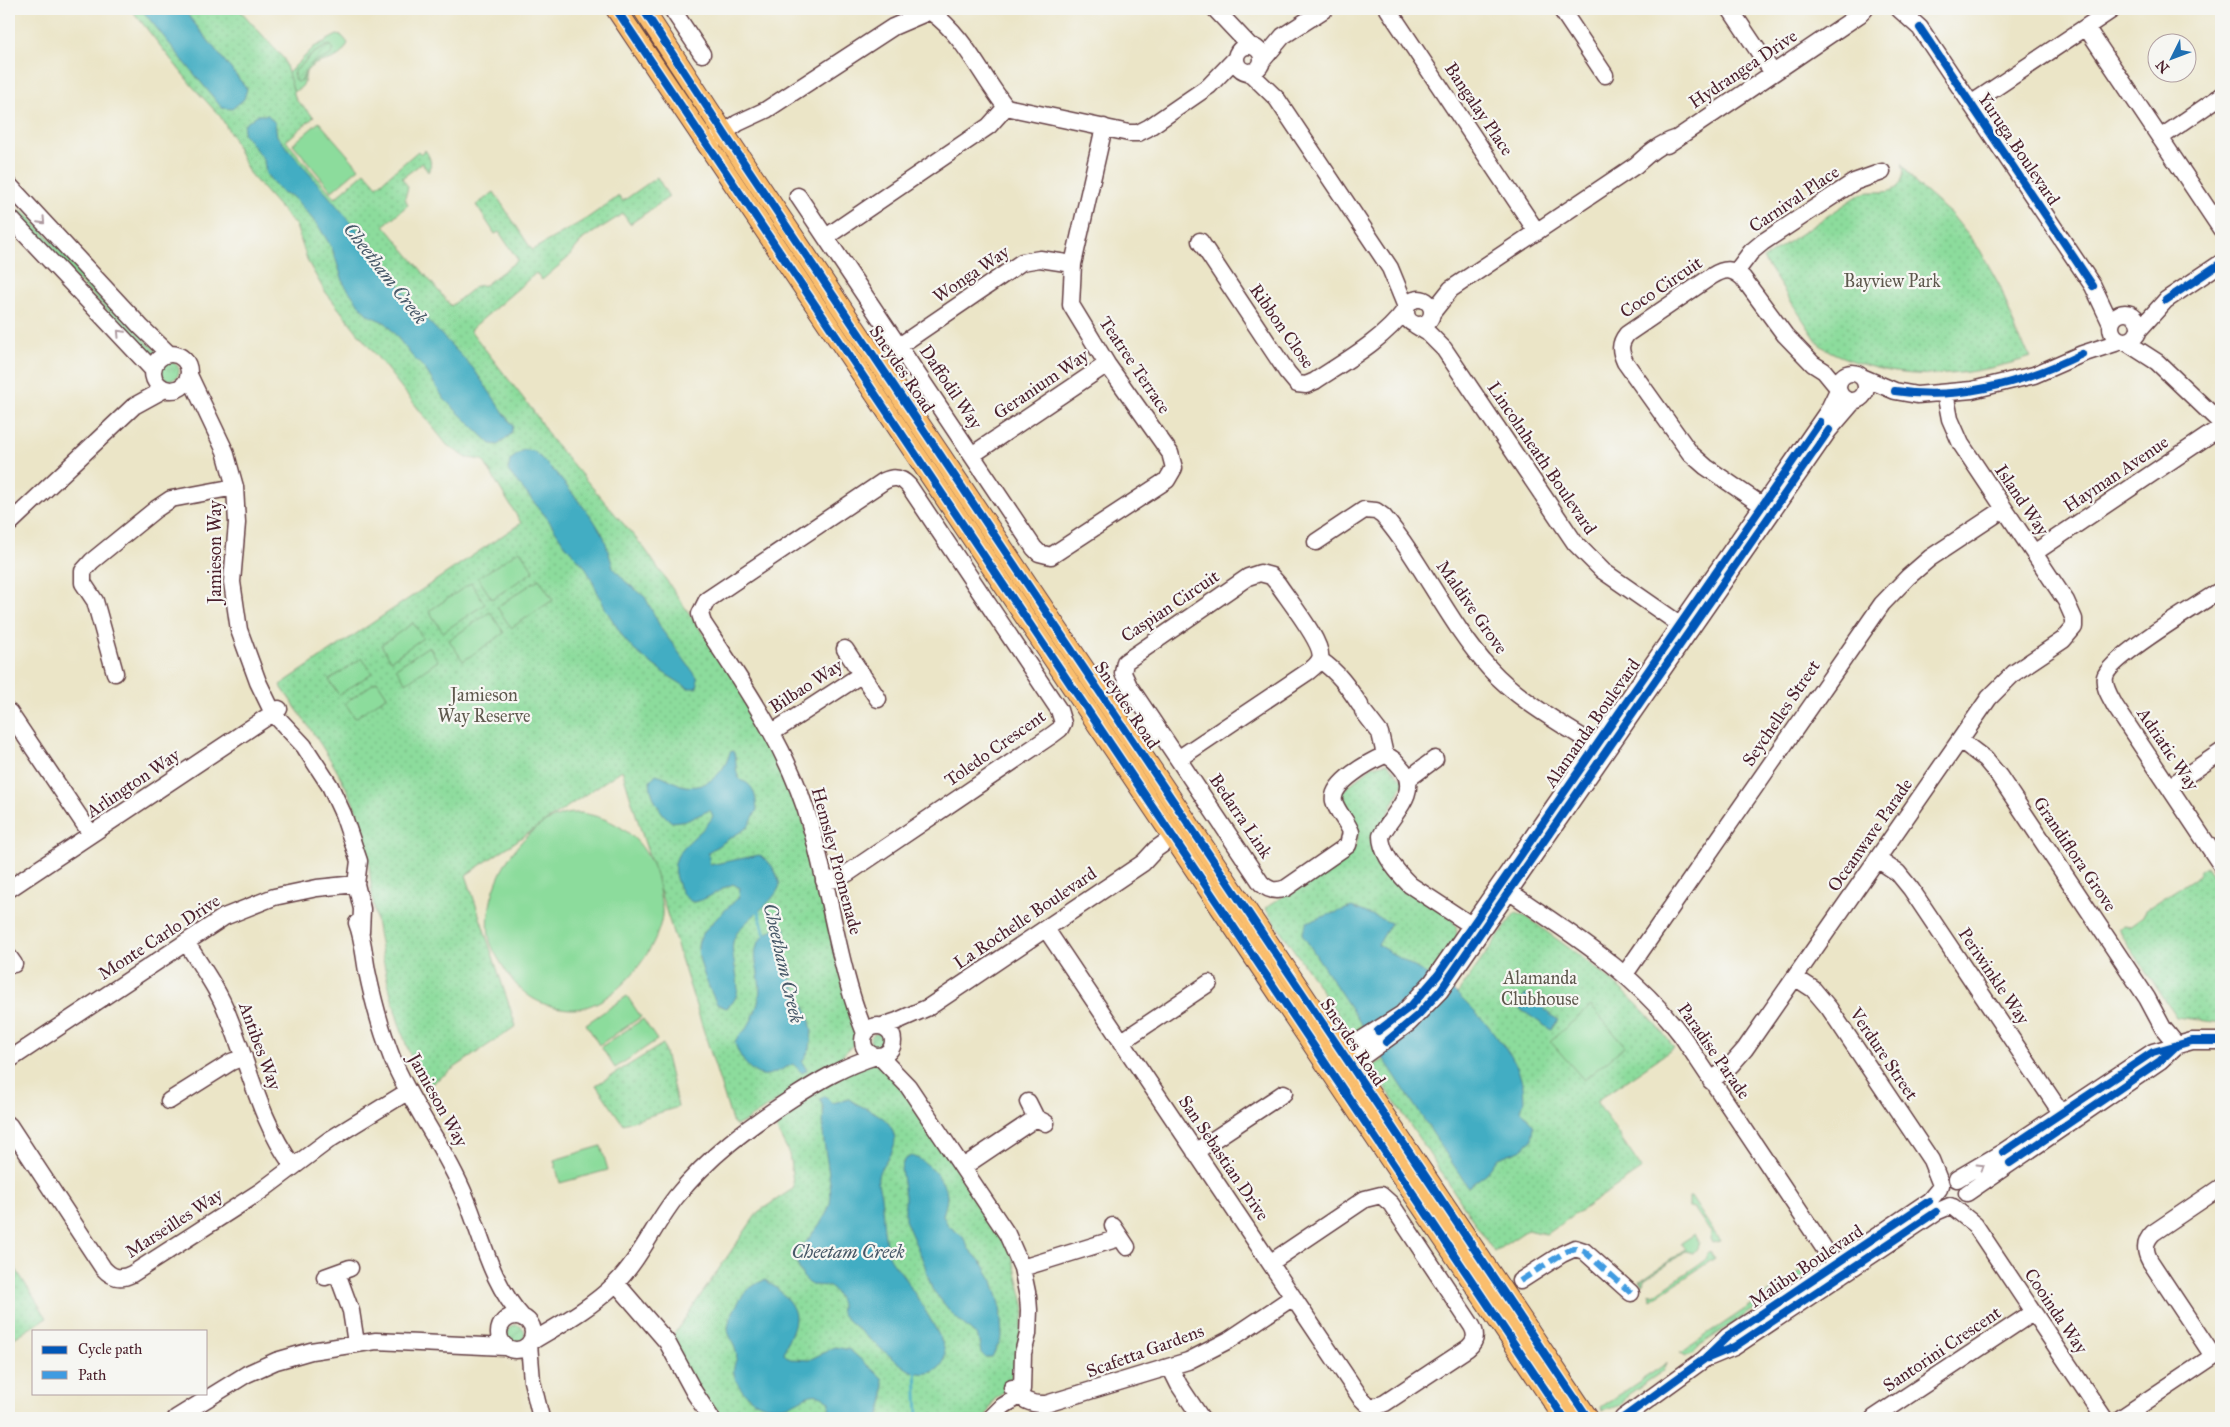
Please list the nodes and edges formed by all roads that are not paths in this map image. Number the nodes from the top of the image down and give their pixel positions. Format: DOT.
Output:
graph roads {
  1 [pos="616,9"];
  2 [pos="643,9"];
  3 [pos="672,9"];
  4 [pos="910,9"];
  5 [pos="948,9"];
  6 [pos="1325,9"];
  7 [pos="1388,9"];
  8 [pos="1561,9"];
  9 [pos="1730,9"];
  10 [pos="1877,9"];
  11 [pos="1899,9"];
  12 [pos="1913,9"];
  13 [pos="2113,9"];
  14 [pos="931,10"];
  15 [pos="1862,12"];
  16 [pos="1219,14"];
  17 [pos="893,27"];
  18 [pos="2086,27"];
  19 [pos="1920,28"];
  20 [pos="1283,36"];
  21 [pos="961,40"];
  22 [pos="1251,47"];
  23 [pos="702,54"];
  24 [pos="1236,57"];
  25 [pos="1255,67"];
  26 [pos="1773,73"];
  27 [pos="1605,75"];
  28 [pos="1209,86"];
  29 [pos="2221,96"];
  30 [pos="1971,104"];
  31 [pos="1006,107"];
  32 [pos="1104,127"];
  33 [pos="727,137"];
  34 [pos="2160,138"];
  35 [pos="710,149"];
  36 [pos="1882,172"];
  37 [pos="12,195"];
  38 [pos="798,196"];
  39 [pos="9,217"];
  40 [pos="2221,229"];
  41 [pos="1537,232"];
  42 [pos="826,237"];
  43 [pos="1200,241"];
  44 [pos="2221,263"];
  45 [pos="1073,264"];
  46 [pos="1736,272"];
  47 [pos="2093,286"];
  48 [pos="1452,289"];
  49 [pos="2166,300"];
  50 [pos="1413,303"];
  51 [pos="2126,313"];
  52 [pos="1432,314"];
  53 [pos="1415,325"];
  54 [pos="2111,325"];
  55 [pos="2132,336"];
  56 [pos="1375,341"];
  57 [pos="899,346"];
  58 [pos="1444,349"];
  59 [pos="169,354"];
  60 [pos="2082,354"];
  61 [pos="1107,364"];
  62 [pos="153,371"];
  63 [pos="189,375"];
  64 [pos="1862,377"];
  65 [pos="1841,384"];
  66 [pos="170,389"];
  67 [pos="1895,392"];
  68 [pos="1945,393"];
  69 [pos="1857,401"];
  70 [pos="134,406"];
  71 [pos="204,410"];
  72 [pos="2221,423"];
  73 [pos="2221,427"];
  74 [pos="972,454"];
  75 [pos="235,487"];
  76 [pos="1767,509"];
  77 [pos="2004,509"];
  78 [pos="9,524"];
  79 [pos="1316,542"];
  80 [pos="2034,553"];
  81 [pos="1046,556"];
  82 [pos="2221,590"];
  83 [pos="701,610"];
  84 [pos="2074,627"];
  85 [pos="1685,628"];
  86 [pos="845,649"];
  87 [pos="1320,660"];
  88 [pos="117,672"];
  89 [pos="862,674"];
  90 [pos="878,698"];
  91 [pos="276,711"];
  92 [pos="9,712"];
  93 [pos="773,732"];
  94 [pos="1960,740"];
  95 [pos="1600,749"];
  96 [pos="2221,752"];
  97 [pos="1385,755"];
  98 [pos="1178,759"];
  99 [pos="1436,759"];
  100 [pos="1408,779"];
  101 [pos="2169,787"];
  102 [pos="1193,830"];
  103 [pos="91,834"];
  104 [pos="1176,842"];
  105 [pos="1878,859"];
  106 [pos="2221,865"];
  107 [pos="824,881"];
  108 [pos="352,885"];
  109 [pos="1504,887"];
  110 [pos="9,889"];
  111 [pos="1046,929"];
  112 [pos="1476,929"];
  113 [pos="186,942"];
  114 [pos="1625,974"];
  115 [pos="1796,978"];
  116 [pos="1211,981"];
  117 [pos="929,1007"];
  118 [pos="872,1030"];
  119 [pos="2221,1041"];
  120 [pos="1121,1042"];
  121 [pos="893,1044"];
  122 [pos="2177,1045"];
  123 [pos="877,1056"];
  124 [pos="244,1057"];
  125 [pos="1347,1059"];
  126 [pos="9,1060"];
  127 [pos="1330,1070"];
  128 [pos="830,1074"];
  129 [pos="1711,1081"];
  130 [pos="908,1086"];
  131 [pos="407,1092"];
  132 [pos="1286,1092"];
  133 [pos="169,1102"];
  134 [pos="1028,1102"];
  135 [pos="2065,1118"];
  136 [pos="9,1125"];
  137 [pos="1195,1152"];
  138 [pos="293,1166"];
  139 [pos="963,1167"];
  140 [pos="2221,1187"];
  141 [pos="1953,1192"];
  142 [pos="1120,1237"];
  143 [pos="1270,1263"];
  144 [pos="1022,1268"];
  145 [pos="1838,1270"];
  146 [pos="337,1273"];
  147 [pos="1520,1281"];
  148 [pos="497,1282"];
  149 [pos="616,1283"];
  150 [pos="1631,1293"];
  151 [pos="1293,1297"];
  152 [pos="2032,1313"];
  153 [pos="570,1316"];
  154 [pos="524,1318"];
  155 [pos="500,1326"];
  156 [pos="356,1343"];
  157 [pos="530,1343"];
  158 [pos="473,1344"];
  159 [pos="508,1349"];
  160 [pos="2217,1353"];
  161 [pos="1170,1367"];
  162 [pos="532,1381"];
  163 [pos="1018,1391"];
  164 [pos="197,1412"];
  165 [pos="176,1418"];
  166 [pos="541,1418"];
  167 [pos="711,1418"];
  168 [pos="990,1418"];
  169 [pos="1201,1418"];
  170 [pos="1564,1418"];
  171 [pos="1588,1418"];
  172 [pos="1623,1418"];
  173 [pos="1874,1418"];
  174 [pos="2104,1418"];
  175 [pos="2121,1418"];
  1 -- 35 [label="main road, Sneydes Road"];
  2 -- 33 [label="main road, Sneydes Road"];
  3 -- 23 [label="street"];
  4 -- 17 [label="street"];
  5 -- 21 [label="street"];
  6 -- 20 [label="street"];
  7 -- 41 [label="street, Bangalay Place"];
  8 -- 27 [label="street"];
  9 -- 26 [label="street"];
  10 -- 15 [label="street, Hydrangea Drive"];
  11 -- 19 [label="street, Yuruga Boulevard"];
  12 -- 19 [label="street, Yuruga Boulevard"];
  13 -- 18 [label="street"];
  14 -- 17 [label="street"];
  14 -- 21 [label="street"];
  15 -- 26 [label="street, Hydrangea Drive"];
  16 -- 22 [label="street"];
  16 -- 24 [label="street"];
  17 -- 33 [label="street"];
  18 -- 30 [label="street"];
  18 -- 34 [label="street"];
  19 -- 30 [label="street, Yuruga Boulevard"];
  20 -- 22 [label="street"];
  20 -- 25 [label="street"];
  21 -- 31 [label="street"];
  22 -- 24 [label="street"];
  22 -- 25 [label="street"];
  24 -- 25 [label="street"];
  24 -- 28 [label="street"];
  25 -- 28 [label="street"];
  25 -- 50 [label="street"];
  26 -- 41 [label="street, Hydrangea Drive"];
  28 -- 32 [label="street"];
  29 -- 34 [label="street"];
  30 -- 47 [label="street, Yuruga Boulevard"];
  31 -- 32 [label="street"];
  31 -- 42 [label="street"];
  32 -- 45 [label="street, Teatree Terrace"];
  33 -- 35 [label="street"];
  33 -- 102 [label="main road, Sneydes Road"];
  34 -- 40 [label="street"];
  35 -- 104 [label="main road, Sneydes Road"];
  36 -- 46 [label="street, Carnival Place"];
  37 -- 59 [label="street, Jamieson Way, one-way"];
  38 -- 42 [label="street, Daffodil Way"];
  62 -- 39 [label="street, Jamieson Way, one-way"];
  41 -- 48 [label="street, Hydrangea Drive"];
  42 -- 57 [label="street, Daffodil Way"];
  43 -- 56 [label="street, Ribbon Close"];
  44 -- 49 [label="street"];
  45 -- 57 [label="street, Wonga Way"];
  45 -- 61 [label="street, Teatree Terrace"];
  46 -- 65 [label="street"];
  46 -- 76 [label="street, Coco Circuit"];
  47 -- 51 [label="street, Yuruga Boulevard"];
  47 -- 54 [label="street, Yuruga Boulevard"];
  48 -- 50 [label="street, Hydrangea Drive"];
  48 -- 52 [label="street, Hydrangea Drive"];
  49 -- 51 [label="street"];
  49 -- 55 [label="street"];
  50 -- 52 [label="street"];
  50 -- 53 [label="street"];
  50 -- 56 [label="street, Ribbon Close"];
  51 -- 54 [label="street"];
  51 -- 55 [label="street, Yuruga Boulevard"];
  52 -- 53 [label="street"];
  52 -- 58 [label="street, Lincolnheath Boulevard"];
  53 -- 56 [label="street, Ribbon Close"];
  53 -- 58 [label="street, Lincolnheath Boulevard"];
  54 -- 55 [label="street, Yuruga Boulevard"];
  54 -- 60 [label="street"];
  55 -- 60 [label="street"];
  55 -- 72 [label="street"];
  57 -- 74 [label="street, Daffodil Way"];
  58 -- 85 [label="street, Lincolnheath Boulevard"];
  59 -- 62 [label="street"];
  59 -- 63 [label="street, Jamieson Way"];
  60 -- 68 [label="street"];
  61 -- 74 [label="street, Geranium Way"];
  61 -- 81 [label="street, Teatree Terrace"];
  62 -- 66 [label="street, Jamieson Way"];
  62 -- 70 [label="street"];
  63 -- 66 [label="street"];
  63 -- 71 [label="street, Jamieson Way"];
  64 -- 65 [label="street"];
  64 -- 67 [label="street"];
  64 -- 69 [label="street"];
  65 -- 69 [label="street"];
  65 -- 76 [label="street, Alamanda Boulevard"];
  66 -- 70 [label="street"];
  66 -- 71 [label="street, Jamieson Way"];
  67 -- 68 [label="street"];
  67 -- 69 [label="street"];
  68 -- 77 [label="street, Island Way"];
  69 -- 76 [label="street, Alamanda Boulevard"];
  70 -- 78 [label="street"];
  71 -- 75 [label="street, Jamieson Way"];
  73 -- 80 [label="street, Hayman Avenue"];
  74 -- 81 [label="street, Daffodil Way"];
  75 -- 88 [label="street"];
  75 -- 91 [label="street, Jamieson Way"];
  76 -- 85 [label="street, Alamanda Boulevard"];
  77 -- 80 [label="street, Island Way"];
  77 -- 114 [label="street, Seychelles Street"];
  79 -- 95 [label="street, Maldive Grove"];
  80 -- 84 [label="street, Island Way"];
  82 -- 101 [label="street, Adriatic Way"];
  83 -- 93 [label="street, Hemsley Promenade"];
  83 -- 107 [label="street, Toledo Crescent"];
  84 -- 94 [label="street, Oceanwave Parade"];
  85 -- 95 [label="street, Alamanda Boulevard"];
  86 -- 89 [label="street, Bilbao Way"];
  87 -- 97 [label="street"];
  87 -- 98 [label="street"];
  87 -- 98 [label="street, Caspian Circuit"];
  89 -- 90 [label="street, Bilbao Way"];
  89 -- 93 [label="street, Bilbao Way"];
  91 -- 103 [label="street, Arlington Way"];
  91 -- 108 [label="street, Jamieson Way"];
  92 -- 103 [label="street"];
  93 -- 107 [label="street, Hemsley Promenade"];
  94 -- 105 [label="street, Oceanwave Parade"];
  94 -- 122 [label="street, Grandiflora Grove"];
  95 -- 109 [label="street, Alamanda Boulevard"];
  96 -- 101 [label="street"];
  97 -- 98 [label="street, Bedarra Link"];
  97 -- 100 [label="street"];
  99 -- 100 [label="street"];
  100 -- 112 [label="street"];
  101 -- 106 [label="street, Adriatic Way"];
  102 -- 104 [label="main road"];
  102 -- 125 [label="main road, Sneydes Road"];
  103 -- 110 [label="street, Arlington Way"];
  104 -- 111 [label="street, La Rochelle Boulevard"];
  104 -- 127 [label="main road, Sneydes Road"];
  105 -- 115 [label="street, Oceanwave Parade"];
  105 -- 135 [label="street, Periwinkle Way"];
  107 -- 118 [label="street, Hemsley Promenade"];
  108 -- 113 [label="street, Monte Carlo Drive"];
  108 -- 131 [label="street, Jamieson Way"];
  109 -- 112 [label="street, Alamanda Boulevard"];
  109 -- 114 [label="street, Paradise Parade"];
  111 -- 117 [label="street, La Rochelle Boulevard"];
  111 -- 120 [label="street, San Sebastian Drive"];
  112 -- 125 [label="street, Alamanda Boulevard"];
  113 -- 124 [label="street, Antibes Way"];
  113 -- 126 [label="street, Monte Carlo Drive"];
  114 -- 129 [label="street, Paradise Parade"];
  115 -- 129 [label="street, Oceanwave Parade"];
  115 -- 141 [label="street, Verdure Street"];
  116 -- 120 [label="street"];
  117 -- 118 [label="street, La Rochelle Boulevard"];
  117 -- 121 [label="street, La Rochelle Boulevard"];
  118 -- 121 [label="street"];
  118 -- 123 [label="street"];
  118 -- 128 [label="street, La Rochelle Boulevard"];
  119 -- 122 [label="street"];
  120 -- 137 [label="street, San Sebastian Drive"];
  121 -- 123 [label="street"];
  121 -- 130 [label="street"];
  122 -- 135 [label="street, Malibu Boulevard"];
  123 -- 128 [label="street, La Rochelle Boulevard"];
  123 -- 130 [label="street"];
  124 -- 133 [label="street"];
  124 -- 138 [label="street, Antibes Way"];
  125 -- 127 [label="main road"];
  125 -- 171 [label="main road, Sneydes Road"];
  127 -- 170 [label="main road, Sneydes Road"];
  128 -- 149 [label="street, La Rochelle Boulevard"];
  129 -- 145 [label="street, Paradise Parade"];
  130 -- 139 [label="street"];
  131 -- 138 [label="street, Marseilles Way"];
  131 -- 148 [label="street, Jamieson Way"];
  132 -- 137 [label="street"];
  134 -- 139 [label="street"];
  135 -- 141 [label="street, Malibu Boulevard"];
  136 -- 138 [label="street, Marseilles Way"];
  137 -- 143 [label="street, San Sebastian Drive"];
  139 -- 144 [label="street"];
  140 -- 160 [label="street"];
  141 -- 145 [label="street, Malibu Boulevard"];
  141 -- 152 [label="street, Cooinda Way"];
  142 -- 144 [label="street"];
  143 -- 151 [label="street, San Sebastian Drive"];
  143 -- 151 [label="street, San Sebastian Drive"];
  144 -- 163 [label="street"];
  145 -- 172 [label="street, Malibu Boulevard"];
  146 -- 156 [label="street"];
  147 -- 150 [label="street"];
  148 -- 154 [label="street, Jamieson Way"];
  148 -- 155 [label="street, Jamieson Way"];
  149 -- 153 [label="street, La Rochelle Boulevard"];
  149 -- 167 [label="street"];
  151 -- 161 [label="street, Scafetta Gardens"];
  152 -- 173 [label="street, Santorini Crescent"];
  152 -- 174 [label="street, Cooinda Way"];
  153 -- 154 [label="street, La Rochelle Boulevard"];
  153 -- 157 [label="street, La Rochelle Boulevard"];
  154 -- 155 [label="street"];
  154 -- 157 [label="street"];
  155 -- 158 [label="street"];
  155 -- 159 [label="street"];
  156 -- 158 [label="street"];
  156 -- 164 [label="street"];
  157 -- 159 [label="street"];
  157 -- 162 [label="street"];
  158 -- 159 [label="street"];
  159 -- 162 [label="street"];
  160 -- 175 [label="street"];
  161 -- 163 [label="street, Scafetta Gardens"];
  161 -- 169 [label="street"];
  162 -- 166 [label="street"];
  163 -- 168 [label="street"];
  164 -- 165 [label="street"];
}
